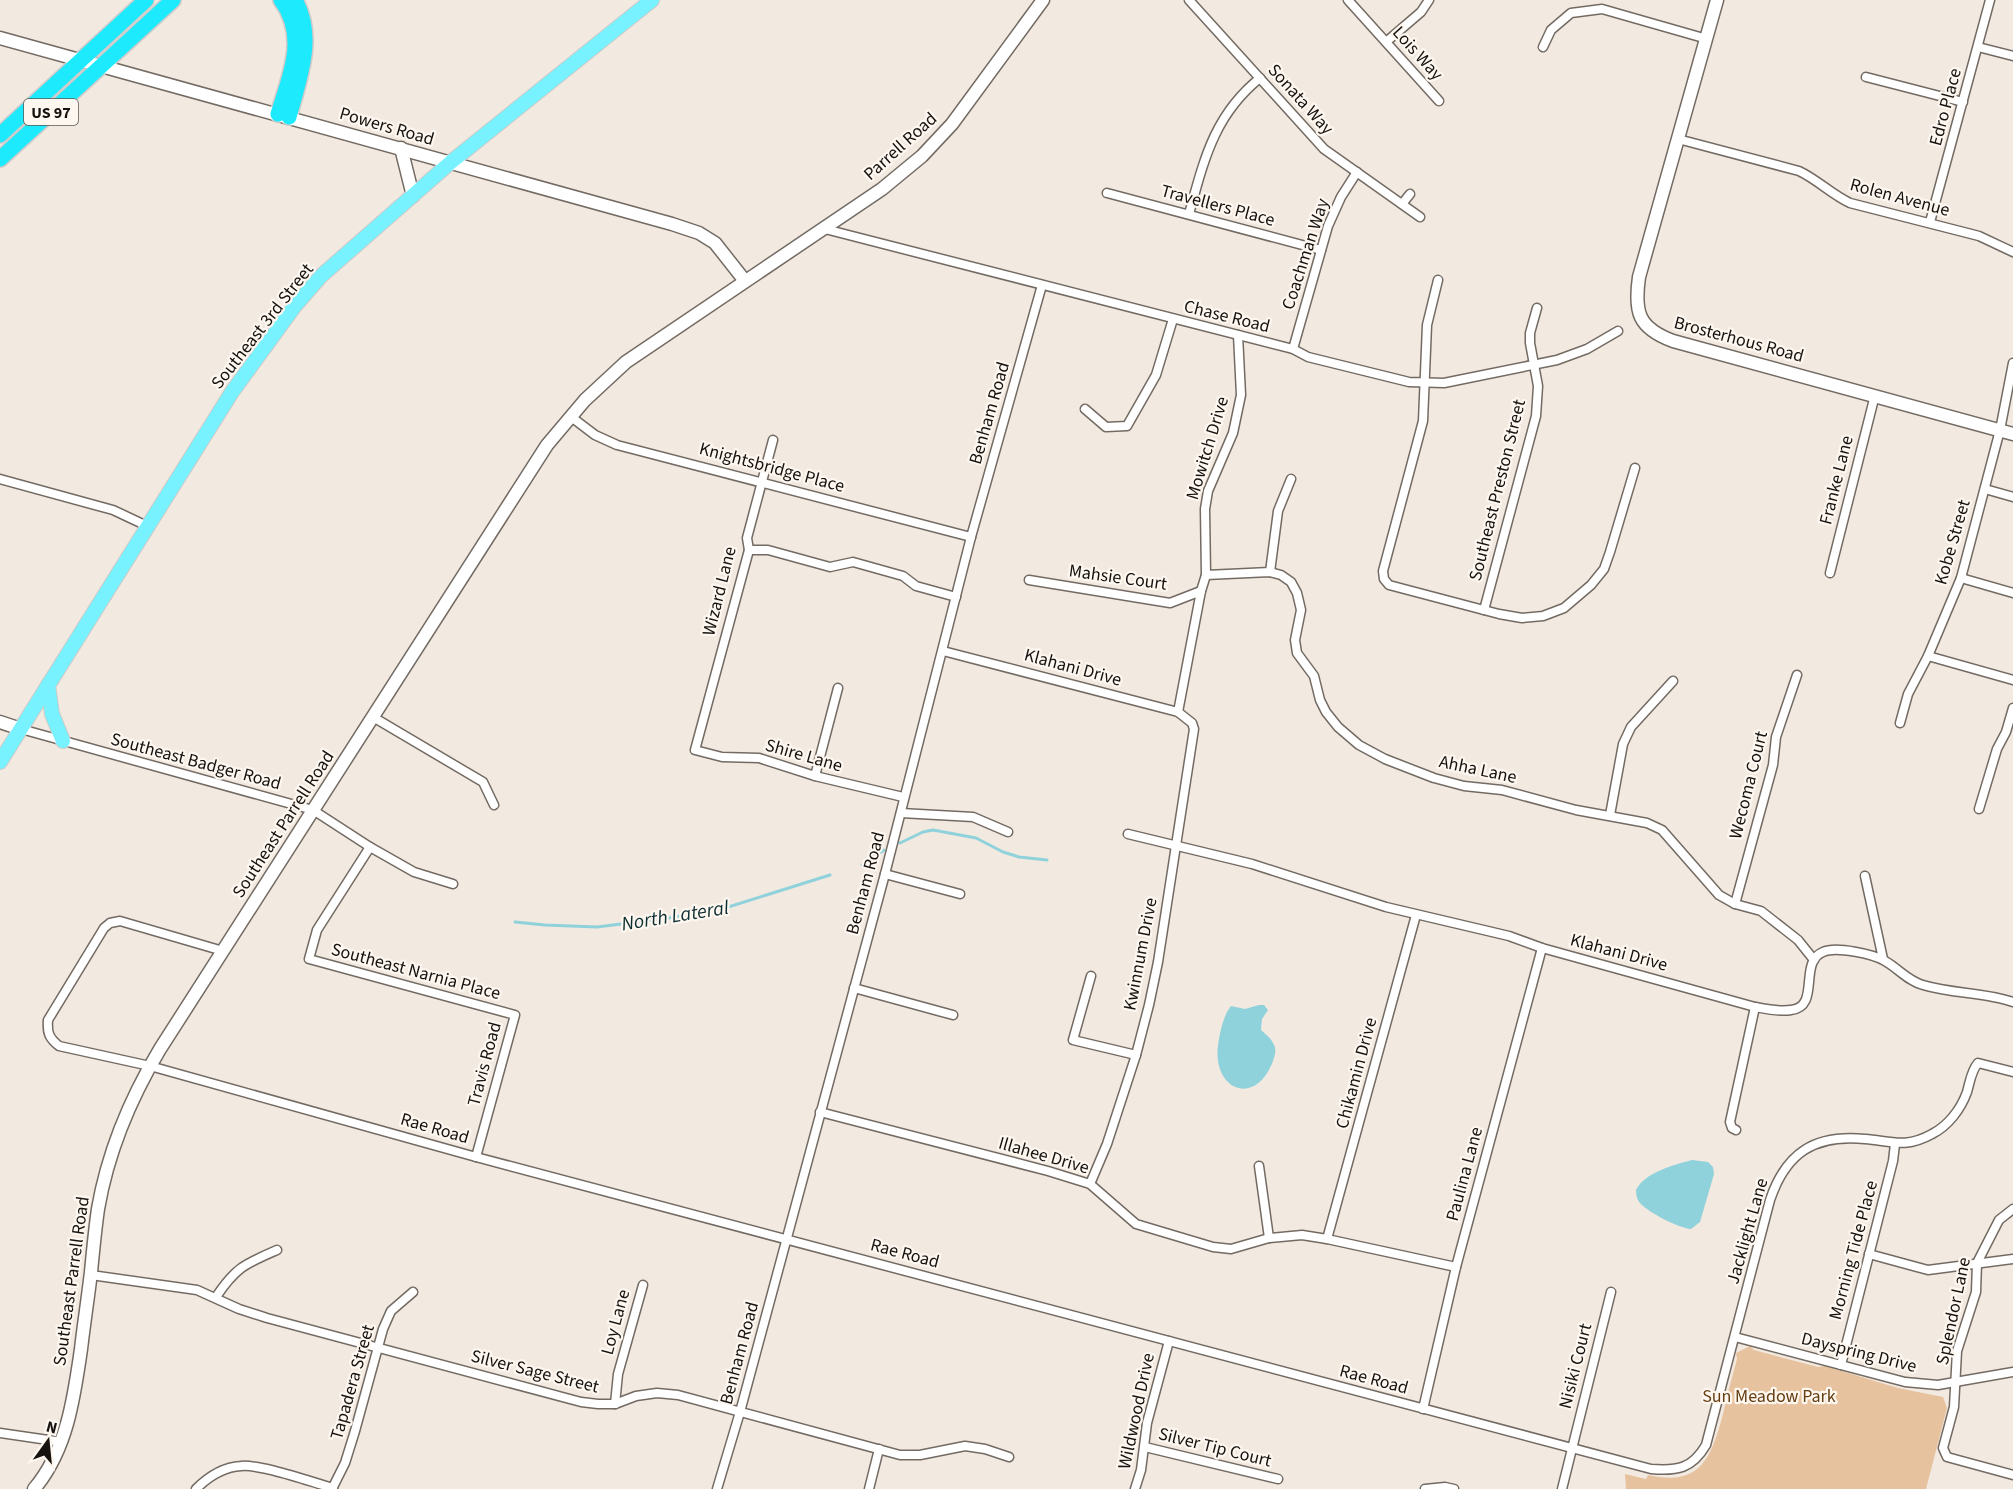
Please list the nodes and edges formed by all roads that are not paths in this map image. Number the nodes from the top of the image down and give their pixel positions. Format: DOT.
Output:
graph roads {
  1 [pos="146,0"];
  2 [pos="173,0"];
  3 [pos="281,0"];
  4 [pos="295,0"];
  5 [pos="652,0"];
  6 [pos="1043,0"];
  7 [pos="1189,0"];
  8 [pos="1348,0"];
  9 [pos="1429,0"];
  10 [pos="1717,0"];
  11 [pos="1990,0"];
  12 [pos="0,38"];
  13 [pos="1707,39"];
  14 [pos="1386,42"];
  15 [pos="1543,47"];
  16 [pos="1978,47"];
  17 [pos="2013,56"];
  18 [pos="81,60"];
  19 [pos="102,66"];
  20 [pos="1866,77"];
  21 [pos="1260,78"];
  22 [pos="1439,101"];
  23 [pos="1963,102"];
  24 [pos="284,116"];
  25 [pos="1,134"];
  26 [pos="1678,139"];
  27 [pos="401,148"];
  28 [pos="0,159"];
  29 [pos="451,162"];
  30 [pos="1357,172"];
  31 [pos="1107,193"];
  32 [pos="1410,194"];
  33 [pos="413,196"];
  34 [pos="1402,204"];
  35 [pos="1189,214"];
  36 [pos="1420,217"];
  37 [pos="1930,222"];
  38 [pos="825,229"];
  39 [pos="1321,250"];
  40 [pos="2013,252"];
  41 [pos="1438,280"];
  42 [pos="745,281"];
  43 [pos="1042,285"];
  44 [pos="1537,308"];
  45 [pos="1173,319"];
  46 [pos="1618,331"];
  47 [pos="1238,335"];
  48 [pos="1293,349"];
  49 [pos="1534,365"];
  50 [pos="2013,367"];
  51 [pos="1424,383"];
  52 [pos="1875,395"];
  53 [pos="1085,409"];
  54 [pos="570,416"];
  55 [pos="2000,430"];
  56 [pos="2013,434"];
  57 [pos="773,440"];
  58 [pos="1635,468"];
  59 [pos="0,479"];
  60 [pos="1291,479"];
  61 [pos="762,482"];
  62 [pos="1985,489"];
  63 [pos="2013,497"];
  64 [pos="147,526"];
  65 [pos="971,537"];
  66 [pos="749,550"];
  67 [pos="1270,573"];
  68 [pos="1830,573"];
  69 [pos="1206,575"];
  70 [pos="1961,578"];
  71 [pos="1029,580"];
  72 [pos="1201,591"];
  73 [pos="2013,593"];
  74 [pos="956,597"];
  75 [pos="1484,610"];
  76 [pos="943,651"];
  77 [pos="1928,656"];
  78 [pos="1797,675"];
  79 [pos="2013,680"];
  80 [pos="1673,681"];
  81 [pos="48,685"];
  82 [pos="838,688"];
  83 [pos="2013,708"];
  84 [pos="1178,712"];
  85 [pos="373,717"];
  86 [pos="0,722"];
  87 [pos="1192,723"];
  88 [pos="1900,723"];
  89 [pos="21,729"];
  90 [pos="63,741"];
  91 [pos="695,750"];
  92 [pos="0,762"];
  93 [pos="815,776"];
  94 [pos="903,798"];
  95 [pos="494,805"];
  96 [pos="1979,809"];
  97 [pos="313,810"];
  98 [pos="901,813"];
  99 [pos="1610,815"];
  100 [pos="1008,832"];
  101 [pos="1128,834"];
  102 [pos="370,847"];
  103 [pos="1175,847"];
  104 [pos="885,874"];
  105 [pos="1865,876"];
  106 [pos="453,884"];
  107 [pos="960,894"];
  108 [pos="1735,904"];
  109 [pos="1416,915"];
  110 [pos="1542,948"];
  111 [pos="223,951"];
  112 [pos="1883,959"];
  113 [pos="1814,960"];
  114 [pos="1091,976"];
  115 [pos="854,988"];
  116 [pos="2013,1002"];
  117 [pos="1755,1007"];
  118 [pos="515,1015"];
  119 [pos="953,1015"];
  120 [pos="1136,1055"];
  121 [pos="150,1066"];
  122 [pos="2013,1072"];
  123 [pos="820,1112"];
  124 [pos="1736,1130"];
  125 [pos="1895,1144"];
  126 [pos="476,1157"];
  127 [pos="1259,1166"];
  128 [pos="1090,1184"];
  129 [pos="2013,1209"];
  130 [pos="1269,1238"];
  131 [pos="786,1239"];
  132 [pos="1327,1239"];
  133 [pos="277,1250"];
  134 [pos="1869,1254"];
  135 [pos="2013,1259"];
  136 [pos="1977,1263"];
  137 [pos="1456,1267"];
  138 [pos="91,1275"];
  139 [pos="643,1285"];
  140 [pos="413,1292"];
  141 [pos="1611,1292"];
  142 [pos="216,1298"];
  143 [pos="1735,1337"];
  144 [pos="1169,1341"];
  145 [pos="378,1348"];
  146 [pos="1841,1365"];
  147 [pos="2013,1372"];
  148 [pos="1956,1382"];
  149 [pos="615,1404"];
  150 [pos="1423,1409"];
  151 [pos="740,1412"];
  152 [pos="0,1433"];
  153 [pos="62,1442"];
  154 [pos="1145,1447"];
  155 [pos="879,1449"];
  156 [pos="1572,1449"];
  157 [pos="1009,1457"];
  158 [pos="1651,1469"];
  159 [pos="2013,1475"];
  160 [pos="1278,1479"];
  161 [pos="333,1488"];
  162 [pos="34,1489"];
  163 [pos="196,1489"];
  164 [pos="717,1489"];
  165 [pos="869,1489"];
  166 [pos="1135,1489"];
  167 [pos="1425,1489"];
  168 [pos="1454,1489"];
  169 [pos="1562,1489"];
  1 -- 18 [label="highway, US 97"];
  2 -- 19 [label="highway, US 97"];
  3 -- 24 [label="highway"];
  4 -- 24 [label="highway"];
  5 -- 29 [label="main road, Southeast 3rd Street"];
  6 -- 38 [label="street, Parrell Road"];
  7 -- 21 [label="street, Sonata Way"];
  8 -- 14 [label="street, Lois Way"];
  9 -- 14 [label="street"];
  10 -- 13 [label="street, Brosterhous Road"];
  11 -- 16 [label="street, Edro Place"];
  12 -- 18 [label="street, Powers Road"];
  13 -- 15 [label="street"];
  13 -- 26 [label="street, Brosterhous Road"];
  14 -- 22 [label="street, Lois Way"];
  16 -- 17 [label="street"];
  16 -- 23 [label="street, Edro Place"];
  18 -- 19 [label="street, Powers Road"];
  18 -- 25 [label="highway, US 97"];
  19 -- 24 [label="street, Powers Road"];
  19 -- 28 [label="highway, US 97"];
  20 -- 23 [label="street"];
  21 -- 30 [label="street, Sonata Way"];
  21 -- 35 [label="street"];
  23 -- 37 [label="street, Edro Place"];
  24 -- 27 [label="street, Powers Road"];
  26 -- 37 [label="street, Rolen Avenue"];
  26 -- 52 [label="street, Brosterhous Road"];
  27 -- 29 [label="street, Powers Road"];
  27 -- 33 [label="street"];
  29 -- 33 [label="main road, Southeast 3rd Street"];
  29 -- 42 [label="street, Powers Road"];
  30 -- 34 [label="street, Sonata Way"];
  30 -- 39 [label="street, Coachman Way"];
  31 -- 35 [label="street, Travellers Place"];
  32 -- 34 [label="street"];
  33 -- 64 [label="main road, Southeast 3rd Street"];
  34 -- 36 [label="street, Sonata Way"];
  35 -- 39 [label="street, Travellers Place"];
  37 -- 40 [label="street, Rolen Avenue"];
  38 -- 42 [label="street, Parrell Road"];
  38 -- 43 [label="street, Chase Road"];
  39 -- 48 [label="street, Coachman Way"];
  41 -- 51 [label="street"];
  42 -- 54 [label="street, Southeast Parrell Road"];
  43 -- 45 [label="street, Chase Road"];
  43 -- 65 [label="street, Benham Road"];
  44 -- 49 [label="street, Southeast Preston Street"];
  45 -- 47 [label="street, Chase Road"];
  45 -- 53 [label="street"];
  46 -- 49 [label="street, Chase Road"];
  47 -- 48 [label="street, Chase Road"];
  47 -- 69 [label="street, Mowitch Drive"];
  48 -- 51 [label="street, Chase Road"];
  49 -- 51 [label="street, Chase Road"];
  49 -- 75 [label="street, Southeast Preston Street"];
  50 -- 55 [label="street, Kobe Street"];
  51 -- 75 [label="street"];
  52 -- 55 [label="street, Brosterhous Road"];
  52 -- 68 [label="street, Franke Lane"];
  54 -- 61 [label="street, Knightsbridge Place"];
  54 -- 85 [label="street, Southeast Parrell Road"];
  55 -- 56 [label="street, Brosterhous Road"];
  55 -- 62 [label="street, Kobe Street"];
  57 -- 61 [label="street, Wizard Lane"];
  58 -- 75 [label="street"];
  59 -- 64 [label="street"];
  60 -- 67 [label="street"];
  61 -- 65 [label="street, Knightsbridge Place"];
  61 -- 66 [label="street, Wizard Lane"];
  62 -- 63 [label="street"];
  62 -- 70 [label="street, Kobe Street"];
  64 -- 81 [label="main road, Southeast 3rd Street"];
  65 -- 74 [label="street, Benham Road"];
  66 -- 74 [label="street"];
  66 -- 91 [label="street, Wizard Lane"];
  67 -- 69 [label="street"];
  67 -- 99 [label="street, Ahha Lane"];
  69 -- 72 [label="street, Mowitch Drive"];
  70 -- 73 [label="street"];
  70 -- 77 [label="street, Kobe Street"];
  71 -- 72 [label="street, Mahsie Court"];
  72 -- 84 [label="street, Mowitch Drive"];
  74 -- 76 [label="street, Benham Road"];
  76 -- 84 [label="street, Klahani Drive"];
  76 -- 94 [label="street, Benham Road"];
  77 -- 79 [label="street"];
  77 -- 88 [label="street, Kobe Street"];
  78 -- 108 [label="street, Wecoma Court"];
  80 -- 99 [label="street"];
  81 -- 89 [label="main road, Southeast 3rd Street"];
  81 -- 90 [label="main road"];
  82 -- 93 [label="street"];
  83 -- 96 [label="street"];
  84 -- 87 [label="street, Klahani Drive"];
  85 -- 95 [label="street"];
  85 -- 97 [label="street, Southeast Parrell Road"];
  86 -- 89 [label="street"];
  87 -- 103 [label="street, Kwinnum Drive"];
  89 -- 90 [label="street, Southeast Badger Road"];
  89 -- 92 [label="main road, Southeast 3rd Street"];
  90 -- 97 [label="street, Southeast Badger Road"];
  91 -- 93 [label="street, Shire Lane"];
  93 -- 94 [label="street, Shire Lane"];
  94 -- 98 [label="street, Benham Road"];
  97 -- 102 [label="street, Southeast Badger Road"];
  97 -- 111 [label="street, Southeast Parrell Road"];
  98 -- 100 [label="street"];
  98 -- 104 [label="street, Benham Road"];
  99 -- 108 [label="street, Ahha Lane"];
  101 -- 103 [label="street, Klahani Drive"];
  102 -- 106 [label="street, Southeast Badger Road"];
  102 -- 118 [label="street, Southeast Narnia Place"];
  103 -- 109 [label="street, Klahani Drive"];
  103 -- 120 [label="street, Kwinnum Drive"];
  104 -- 107 [label="street"];
  104 -- 115 [label="street, Benham Road"];
  105 -- 112 [label="street"];
  108 -- 113 [label="street, Ahha Lane"];
  109 -- 110 [label="street, Klahani Drive"];
  109 -- 132 [label="street, Chikamin Drive"];
  110 -- 117 [label="street, Klahani Drive"];
  110 -- 137 [label="street, Paulina Lane"];
  111 -- 121 [label="street, Southeast Parrell Road"];
  111 -- 121 [label="street, Rae Road"];
  112 -- 113 [label="street"];
  112 -- 116 [label="street"];
  113 -- 117 [label="street, Klahani Drive"];
  114 -- 120 [label="street"];
  115 -- 119 [label="street"];
  115 -- 123 [label="street, Benham Road"];
  117 -- 124 [label="street"];
  118 -- 126 [label="street, Travis Road"];
  120 -- 128 [label="street, Kwinnum Drive"];
  121 -- 126 [label="street, Rae Road"];
  121 -- 138 [label="street, Southeast Parrell Road"];
  122 -- 125 [label="street, Jacklight Lane"];
  123 -- 128 [label="street, Illahee Drive"];
  123 -- 131 [label="street, Benham Road"];
  125 -- 134 [label="street, Morning Tide Place"];
  125 -- 143 [label="street, Jacklight Lane"];
  126 -- 131 [label="street, Rae Road"];
  127 -- 130 [label="street"];
  128 -- 130 [label="street, Illahee Drive"];
  129 -- 136 [label="street, Splendor Lane"];
  130 -- 132 [label="street, Illahee Drive"];
  131 -- 144 [label="street, Rae Road"];
  131 -- 151 [label="street, Benham Road"];
  132 -- 137 [label="street, Illahee Drive"];
  133 -- 142 [label="street"];
  134 -- 136 [label="street"];
  134 -- 146 [label="street, Morning Tide Place"];
  135 -- 136 [label="street"];
  136 -- 148 [label="street, Splendor Lane"];
  137 -- 150 [label="street, Paulina Lane"];
  138 -- 142 [label="street, Silver Sage Street"];
  138 -- 153 [label="street, Southeast Parrell Road"];
  139 -- 149 [label="street, Loy Lane"];
  140 -- 145 [label="street, Tapadera Street"];
  141 -- 156 [label="street, Nisiki Court"];
  142 -- 145 [label="street, Silver Sage Street"];
  143 -- 146 [label="street, Dayspring Drive"];
  143 -- 158 [label="street, Jacklight Lane"];
  144 -- 150 [label="street, Rae Road"];
  144 -- 154 [label="street, Wildwood Drive"];
  145 -- 149 [label="street, Silver Sage Street"];
  145 -- 161 [label="street, Tapadera Street"];
  146 -- 148 [label="street, Dayspring Drive"];
  147 -- 148 [label="street, Dayspring Drive"];
  148 -- 159 [label="street, Splendor Lane"];
  149 -- 151 [label="street, Silver Sage Street"];
  150 -- 156 [label="street, Rae Road"];
  151 -- 155 [label="street, Silver Sage Street"];
  151 -- 164 [label="street, Benham Road"];
  152 -- 153 [label="street"];
  153 -- 162 [label="street, Southeast Parrell Road"];
  154 -- 160 [label="street, Silver Tip Court"];
  154 -- 166 [label="street, Wildwood Drive"];
  155 -- 157 [label="street, Silver Sage Street"];
  155 -- 165 [label="street"];
  156 -- 158 [label="street, Rae Road"];
  156 -- 169 [label="street, Nisiki Court"];
  161 -- 163 [label="street"];
  167 -- 168 [label="street"];
}
